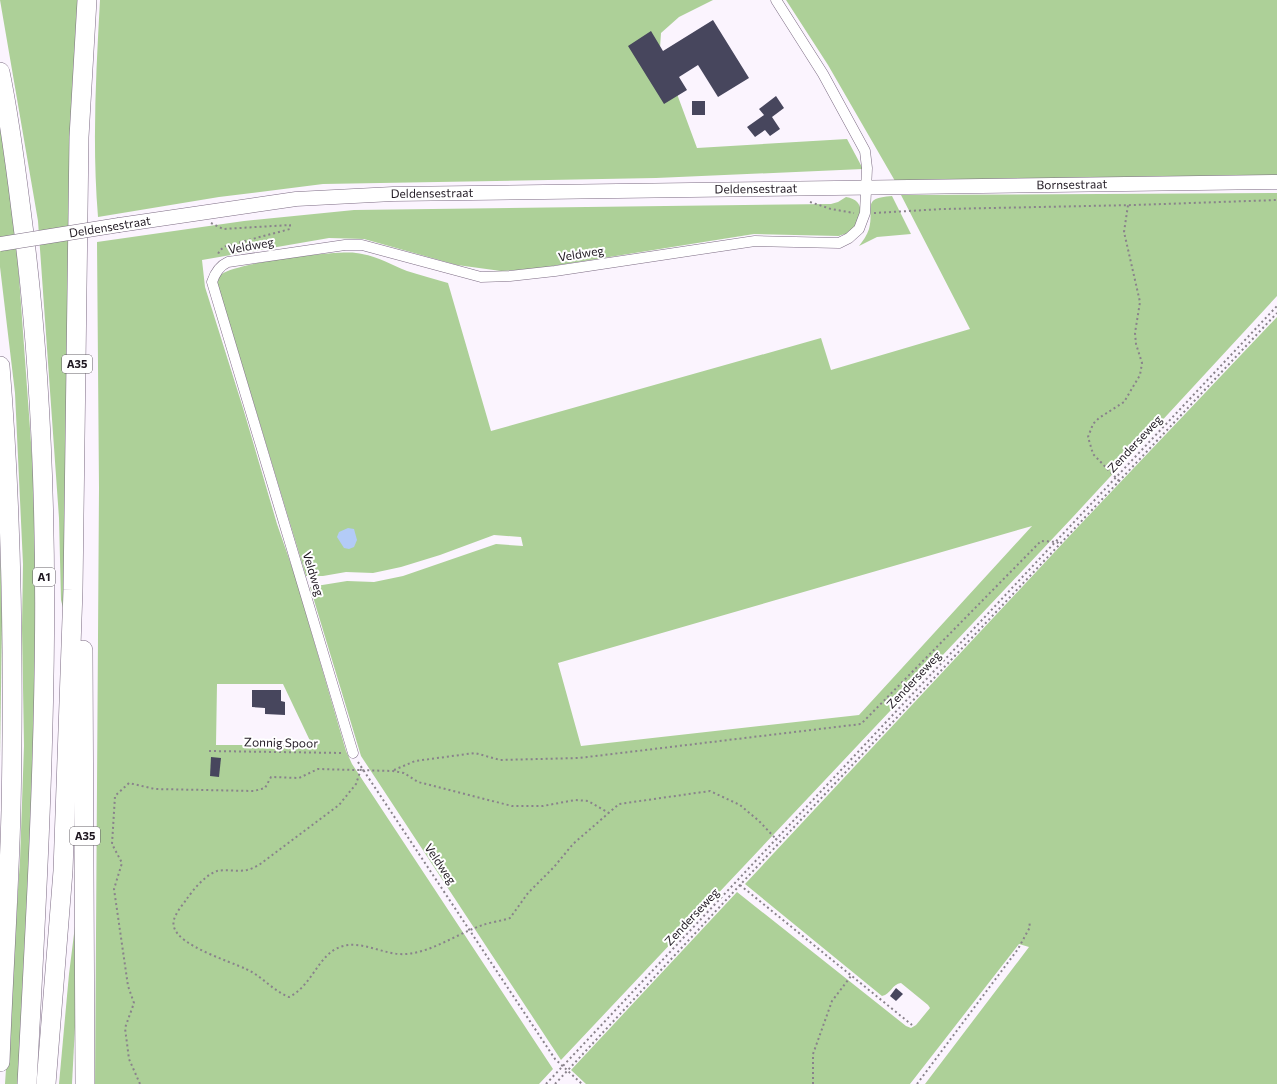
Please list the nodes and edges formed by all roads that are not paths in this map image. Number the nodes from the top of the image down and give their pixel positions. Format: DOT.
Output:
graph roads {
  1 [pos="87,0"];
  2 [pos="776,0"];
  3 [pos="0,72"];
  4 [pos="1277,182"];
  5 [pos="867,187"];
  6 [pos="0,244"];
  7 [pos="0,366"];
  8 [pos="73,590"];
  9 [pos="353,753"];
  10 [pos="0,1062"];
  11 [pos="27,1084"];
  12 [pos="46,1084"];
  13 [pos="85,1084"];
  1 -- 8 [label="highway, A35"];
  2 -- 5 [label="street, Veldweg"];
  3 -- 11 [label="highway, A1"];
  4 -- 5 [label="street, Bornsestraat"];
  5 -- 6 [label="street, Deldensestraat, bridge"];
  5 -- 9 [label="street, Veldweg"];
  7 -- 10 [label="highway"];
  8 -- 12 [label="highway, A35"];
  8 -- 13 [label="highway, A35"];
}
